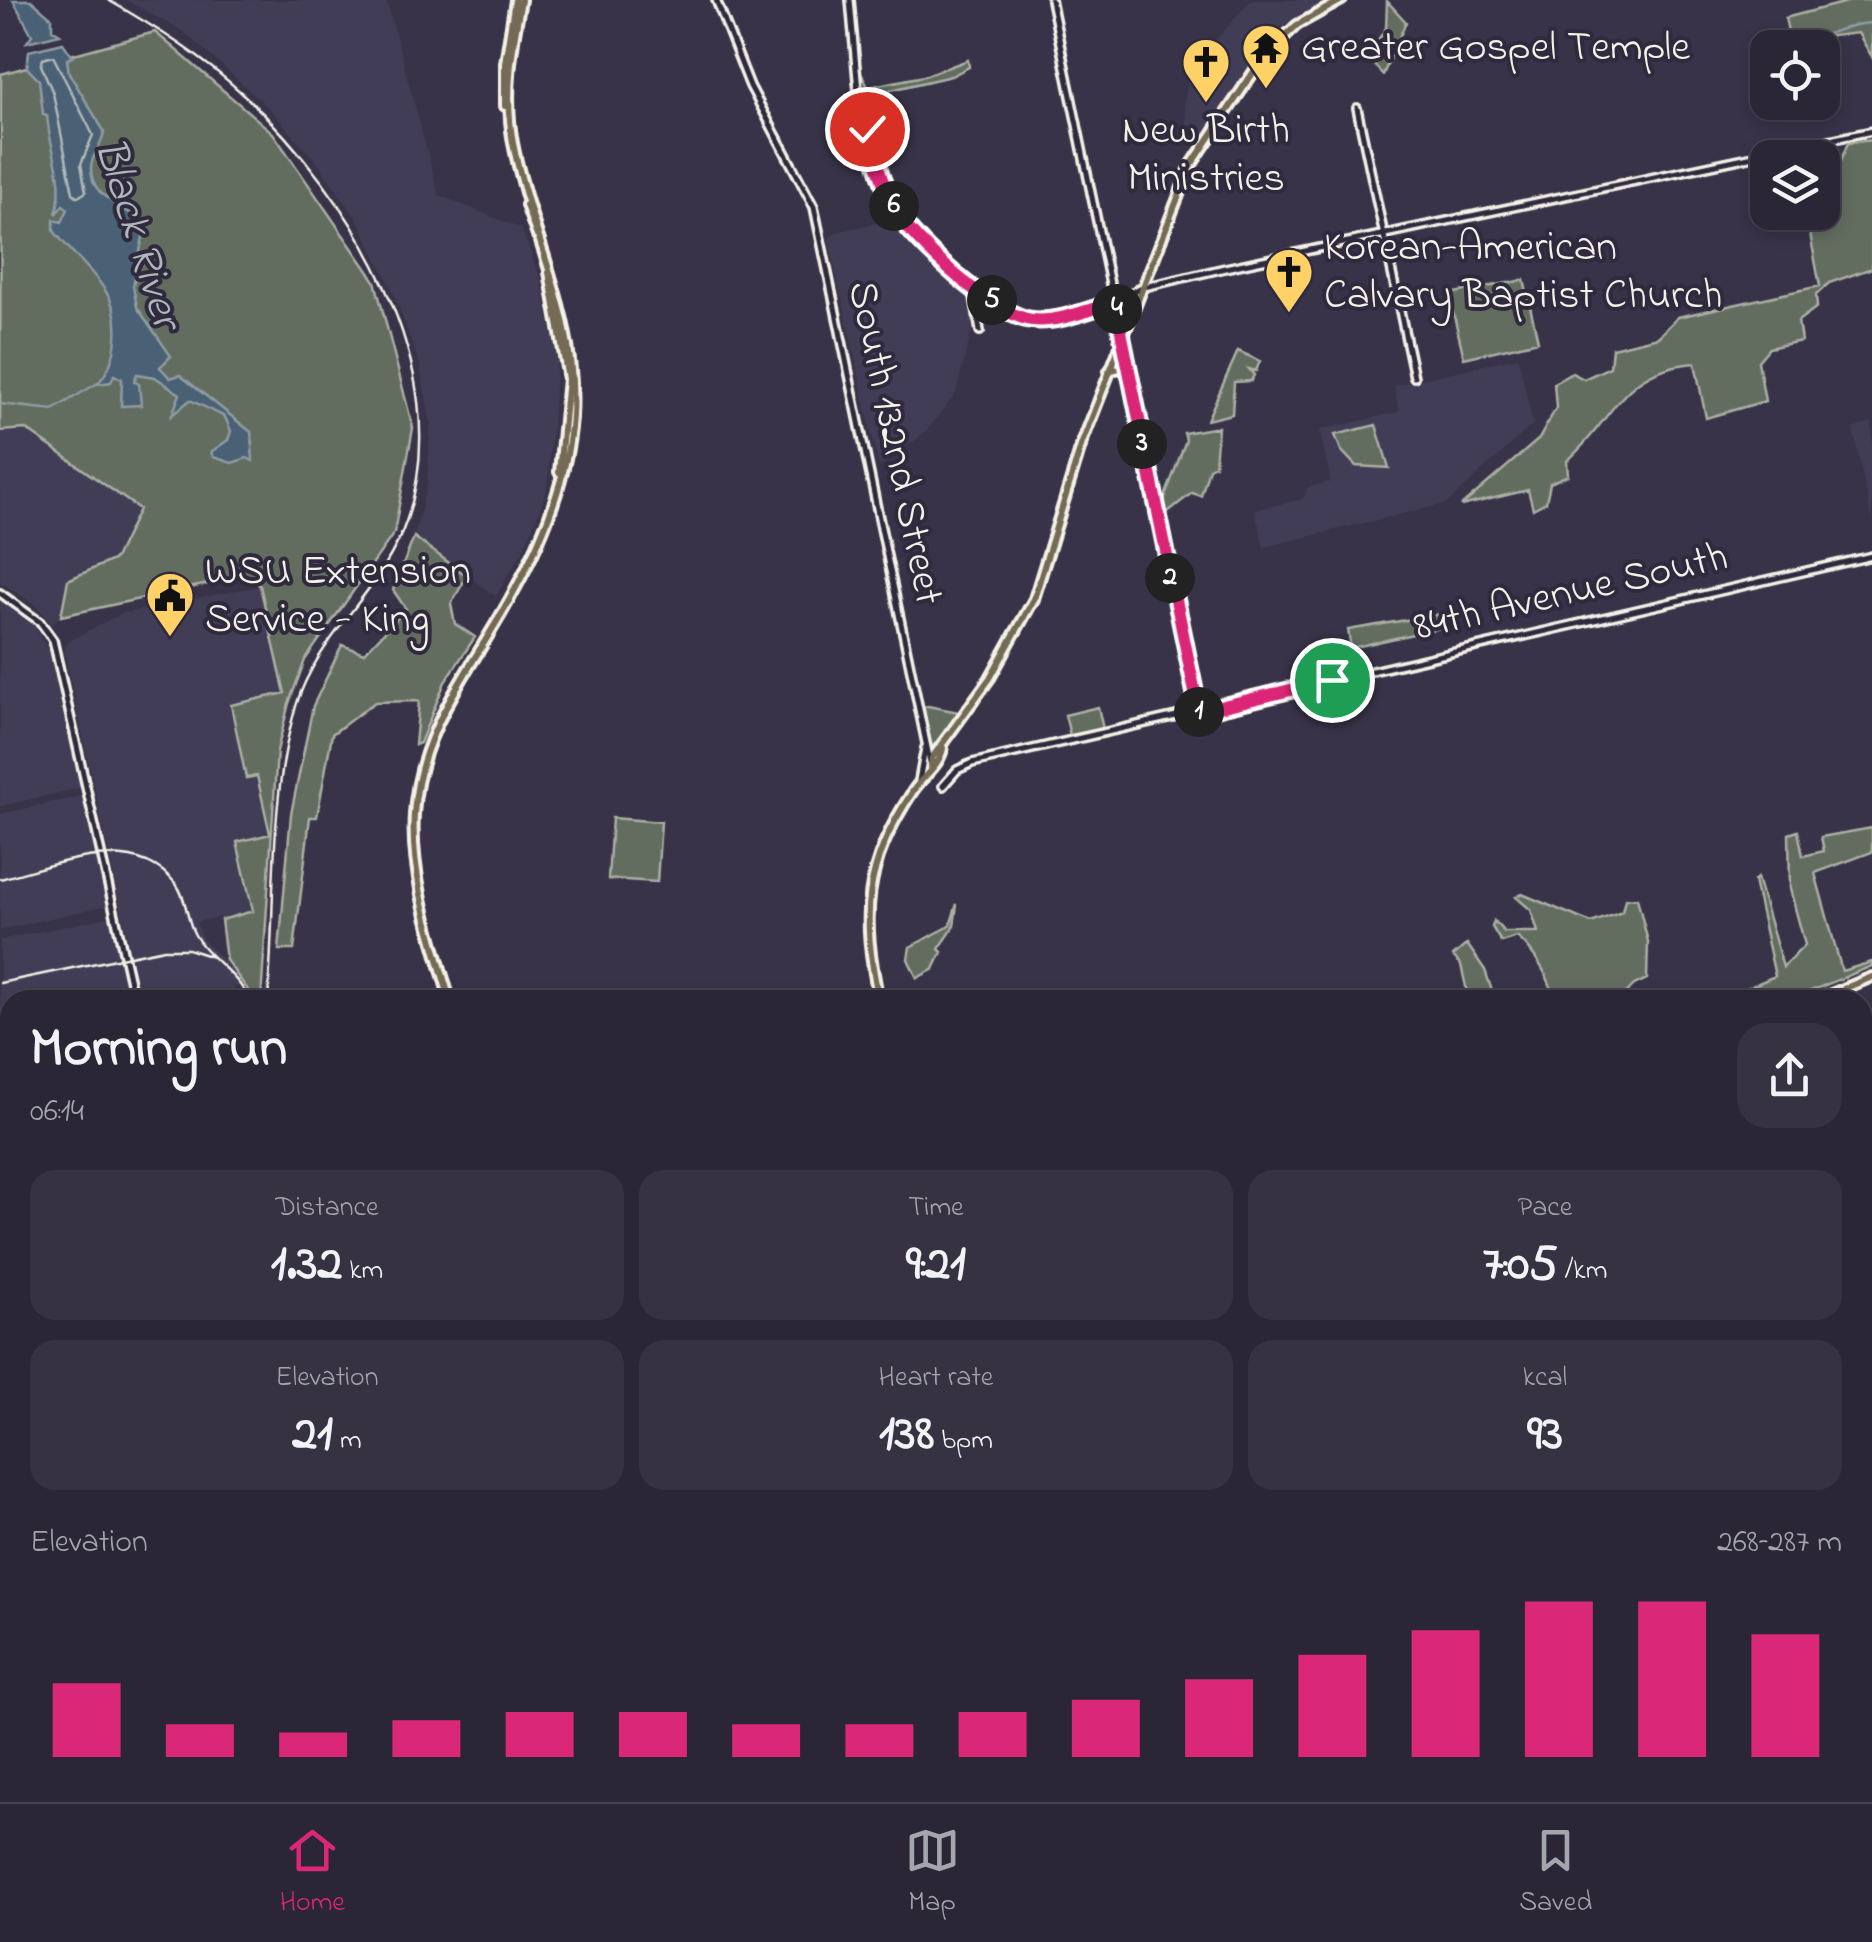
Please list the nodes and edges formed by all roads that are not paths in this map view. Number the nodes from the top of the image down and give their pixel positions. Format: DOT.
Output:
graph roads {
  1 [pos="518,0"];
  2 [pos="716,0"];
  3 [pos="850,0"];
  4 [pos="1051,0"];
  5 [pos="1342,0"];
  6 [pos="1357,108"];
  7 [pos="1872,132"];
  8 [pos="1382,234"];
  9 [pos="972,287"];
  10 [pos="1140,288"];
  11 [pos="1115,302"];
  12 [pos="980,331"];
  13 [pos="1122,334"];
  14 [pos="1108,371"];
  15 [pos="1129,372"];
  16 [pos="1414,376"];
  17 [pos="1872,556"];
  18 [pos="0,593"];
  19 [pos="1199,712"];
  20 [pos="926,745"];
  21 [pos="932,766"];
  22 [pos="918,783"];
  23 [pos="942,786"];
  24 [pos="1872,977"];
  25 [pos="132,990"];
  26 [pos="447,990"];
  27 [pos="877,990"];
  28 [pos="1841,990"];
  1 -- 26 [label="main road"];
  2 -- 20 [label="street, South 132nd Street"];
  3 -- 9 [label="street"];
  4 -- 11 [label="street"];
  5 -- 10 [label="main road"];
  6 -- 8 [label="street"];
  7 -- 8 [label="street"];
  8 -- 10 [label="street"];
  8 -- 16 [label="street"];
  9 -- 11 [label="street"];
  9 -- 12 [label="street"];
  10 -- 11 [label="street"];
  10 -- 13 [label="main road"];
  11 -- 13 [label="street"];
  13 -- 14 [label="main road"];
  13 -- 15 [label="street"];
  14 -- 15 [label="main road"];
  14 -- 21 [label="main road"];
  15 -- 19 [label="street"];
  17 -- 19 [label="street, 84th Avenue South"];
  18 -- 25 [label="street"];
  19 -- 23 [label="street, 84th Avenue South"];
  20 -- 21 [label="street, South 132nd Street"];
  20 -- 22 [label="street"];
  21 -- 22 [label="main road"];
  22 -- 27 [label="main road"];
  24 -- 28 [label="main road"];
}
